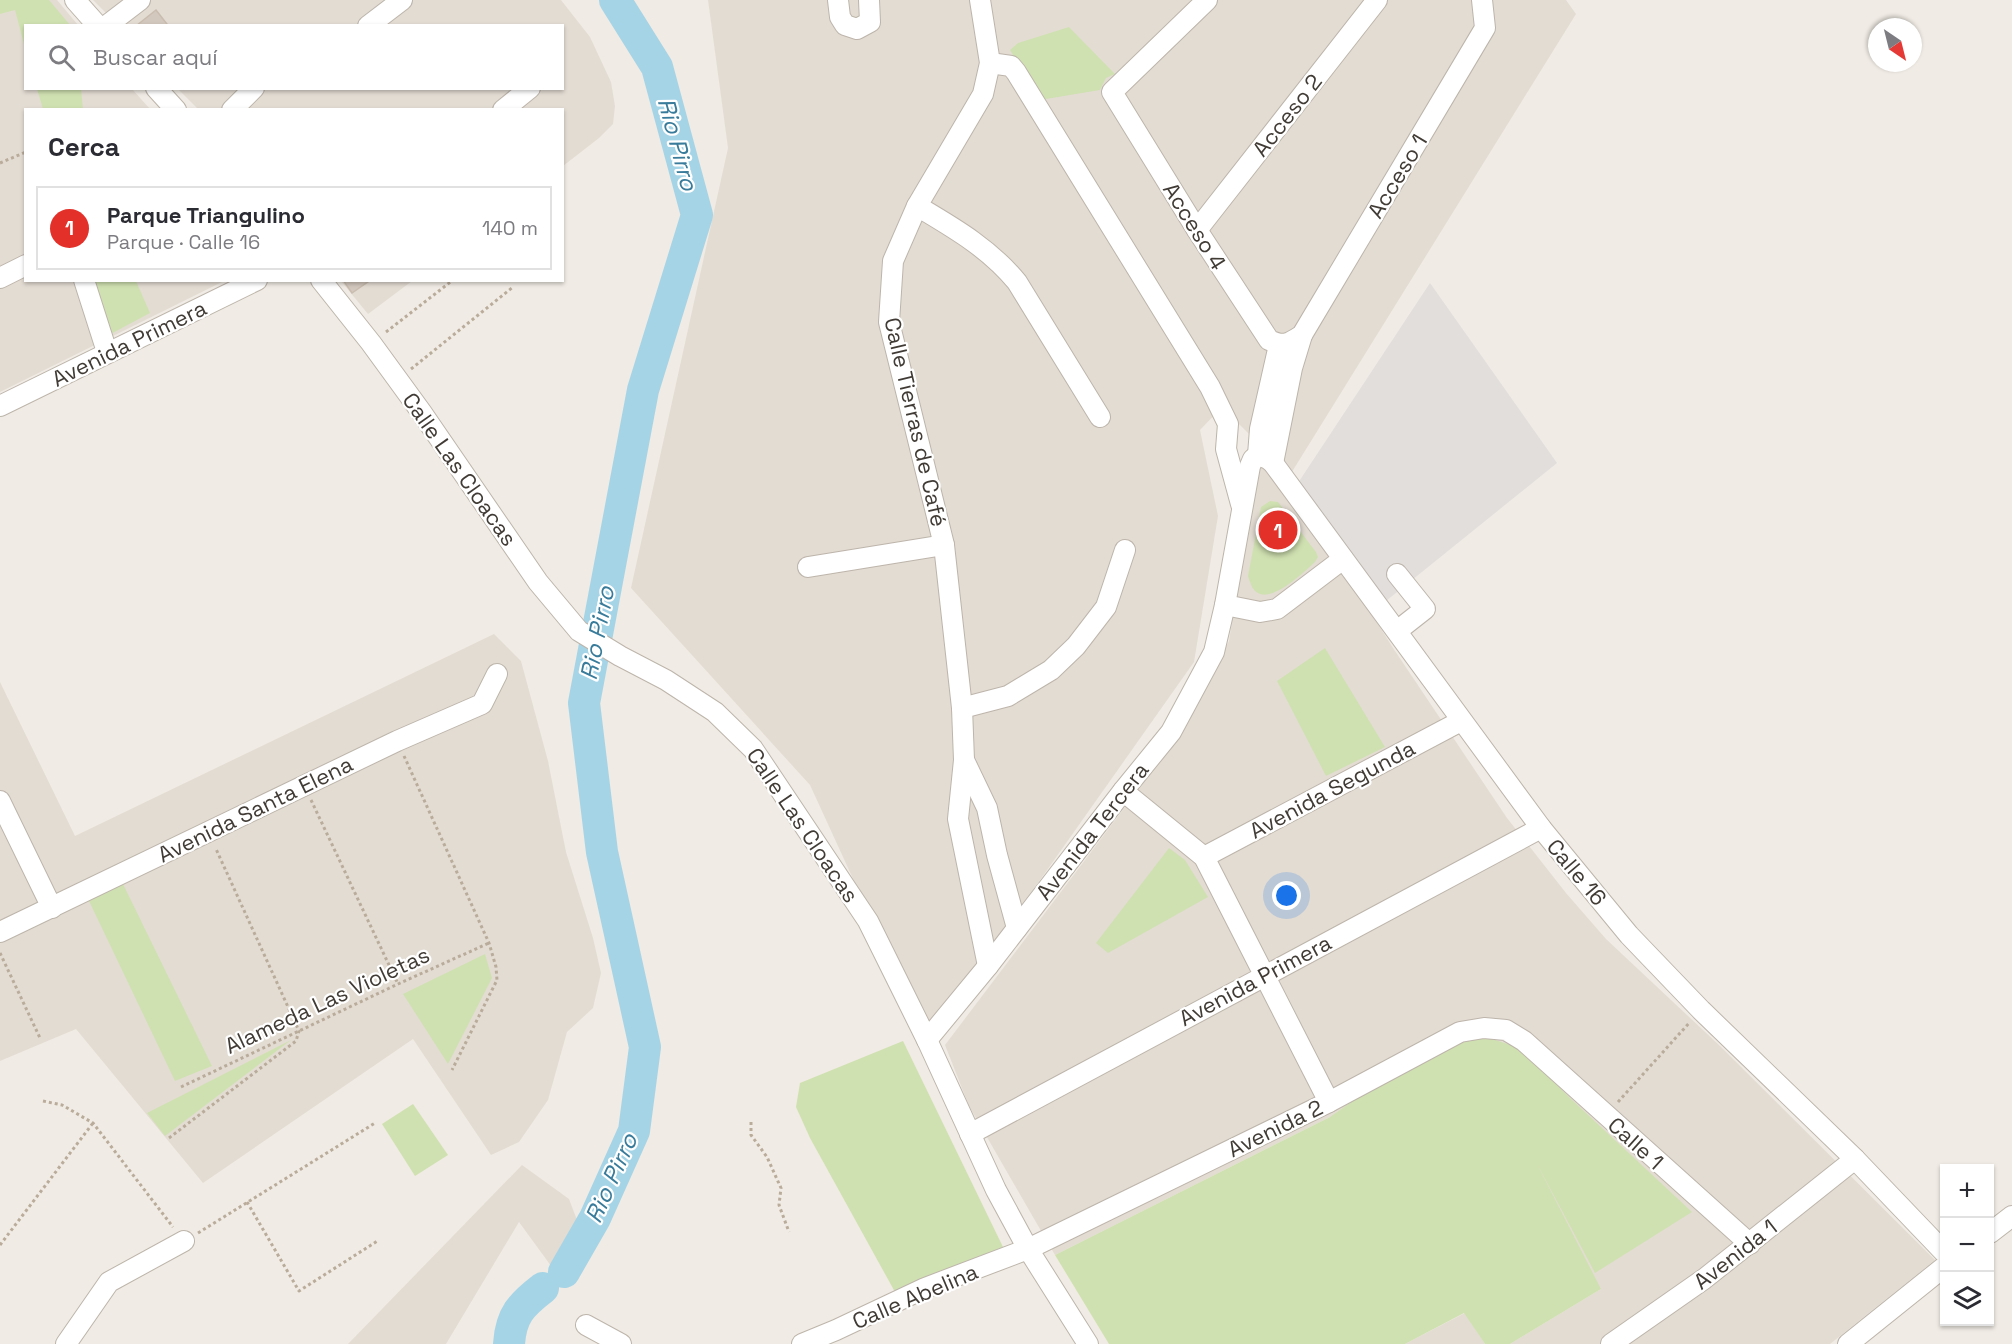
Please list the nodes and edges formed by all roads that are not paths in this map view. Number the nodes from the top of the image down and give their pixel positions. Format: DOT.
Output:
graph roads {
  1 [pos="75,0"];
  2 [pos="140,0"];
  3 [pos="402,0"];
  4 [pos="838,0"];
  5 [pos="869,0"];
  6 [pos="980,0"];
  7 [pos="1207,0"];
  8 [pos="1377,0"];
  9 [pos="1482,0"];
  10 [pos="96,24"];
  11 [pos="109,24"];
  12 [pos="371,24"];
  13 [pos="990,63"];
  14 [pos="158,90"];
  15 [pos="252,90"];
  16 [pos="528,90"];
  17 [pos="174,108"];
  18 [pos="234,108"];
  19 [pos="505,108"];
  20 [pos="917,206"];
  21 [pos="1197,230"];
  22 [pos="24,266"];
  23 [pos="0,278"];
  24 [pos="85,282"];
  25 [pos="254,282"];
  26 [pos="323,282"];
  27 [pos="1290,341"];
  28 [pos="107,352"];
  29 [pos="0,406"];
  30 [pos="1100,417"];
  31 [pos="1228,424"];
  32 [pos="1265,459"];
  33 [pos="1243,511"];
  34 [pos="944,545"];
  35 [pos="1125,550"];
  36 [pos="1343,560"];
  37 [pos="808,567"];
  38 [pos="1397,574"];
  39 [pos="1225,605"];
  40 [pos="1397,631"];
  41 [pos="497,674"];
  42 [pos="962,708"];
  43 [pos="1461,721"];
  44 [pos="964,760"];
  45 [pos="1123,791"];
  46 [pos="0,801"];
  47 [pos="1541,828"];
  48 [pos="1204,857"];
  49 [pos="52,908"];
  50 [pos="1017,928"];
  51 [pos="0,932"];
  52 [pos="988,966"];
  53 [pos="1263,976"];
  54 [pos="927,1040"];
  55 [pos="1524,1041"];
  56 [pos="1329,1102"];
  57 [pos="970,1134"];
  58 [pos="1855,1159"];
  59 [pos="2012,1216"];
  60 [pos="1994,1229"];
  61 [pos="184,1241"];
  62 [pos="1750,1244"];
  63 [pos="1940,1248"];
  64 [pos="1028,1249"];
  65 [pos="1940,1270"];
  66 [pos="586,1325"];
  67 [pos="66,1344"];
  68 [pos="621,1344"];
  69 [pos="802,1344"];
  70 [pos="1088,1344"];
  71 [pos="1611,1344"];
  72 [pos="1848,1344"];
  1 -- 10 [label="street"];
  2 -- 11 [label="street"];
  3 -- 12 [label="street"];
  4 -- 5 [label="street"];
  6 -- 13 [label="street, Calle Tierras de Café"];
  7 -- 21 [label="street, Acceso 4"];
  8 -- 21 [label="street, Acceso 2"];
  9 -- 27 [label="street, Acceso 1"];
  13 -- 20 [label="street, Calle Tierras de Café"];
  13 -- 31 [label="street"];
  14 -- 17 [label="street"];
  15 -- 18 [label="street"];
  16 -- 19 [label="street"];
  20 -- 30 [label="street"];
  20 -- 34 [label="street, Calle Tierras de Café"];
  21 -- 27 [label="street, Acceso 4"];
  22 -- 23 [label="street"];
  24 -- 28 [label="street"];
  25 -- 28 [label="street, Avenida Primera"];
  26 -- 54 [label="street, Calle Las Cloacas"];
  27 -- 32 [label="street, Acceso 1"];
  28 -- 29 [label="street, Avenida Primera"];
  31 -- 32 [label="street, Calle 16"];
  31 -- 33 [label="street"];
  32 -- 33 [label="street, Avenida Tercera"];
  32 -- 36 [label="street, Calle 16"];
  33 -- 39 [label="street, Avenida Tercera"];
  34 -- 37 [label="street"];
  34 -- 42 [label="street, Calle Tierras de Café"];
  35 -- 42 [label="street"];
  36 -- 39 [label="street"];
  36 -- 40 [label="street, Calle 16"];
  38 -- 40 [label="street"];
  39 -- 45 [label="street, Avenida Tercera"];
  40 -- 43 [label="street, Calle 16"];
  41 -- 49 [label="street, Avenida Santa Elena"];
  42 -- 44 [label="street, Calle Tierras de Café"];
  43 -- 47 [label="street, Calle 16"];
  43 -- 48 [label="street, Avenida Segunda"];
  44 -- 50 [label="street, Calle Tierras de Café"];
  44 -- 52 [label="street, Calle Tierras de Café"];
  45 -- 48 [label="street"];
  45 -- 50 [label="street, Avenida Tercera"];
  46 -- 49 [label="street"];
  47 -- 53 [label="street, Avenida Primera"];
  47 -- 58 [label="street, Calle 16"];
  48 -- 53 [label="street"];
  49 -- 51 [label="street, Avenida Santa Elena"];
  50 -- 52 [label="street, Avenida Tercera"];
  52 -- 54 [label="street, Avenida Tercera"];
  53 -- 56 [label="street"];
  53 -- 57 [label="street, Avenida Primera"];
  54 -- 57 [label="street, Calle Las Cloacas"];
  55 -- 56 [label="street, Avenida 2"];
  55 -- 62 [label="street, Calle 1"];
  56 -- 64 [label="street, Avenida 2"];
  57 -- 64 [label="street, Calle Las Cloacas"];
  58 -- 62 [label="street, Avenida 1"];
  58 -- 63 [label="street, Calle 16"];
  59 -- 60 [label="street"];
  61 -- 67 [label="street"];
  62 -- 71 [label="street, Avenida 1"];
  64 -- 69 [label="street, Calle Abelina"];
  64 -- 70 [label="street, Calle Las Cloacas"];
  65 -- 72 [label="street"];
  66 -- 68 [label="street"];
}
